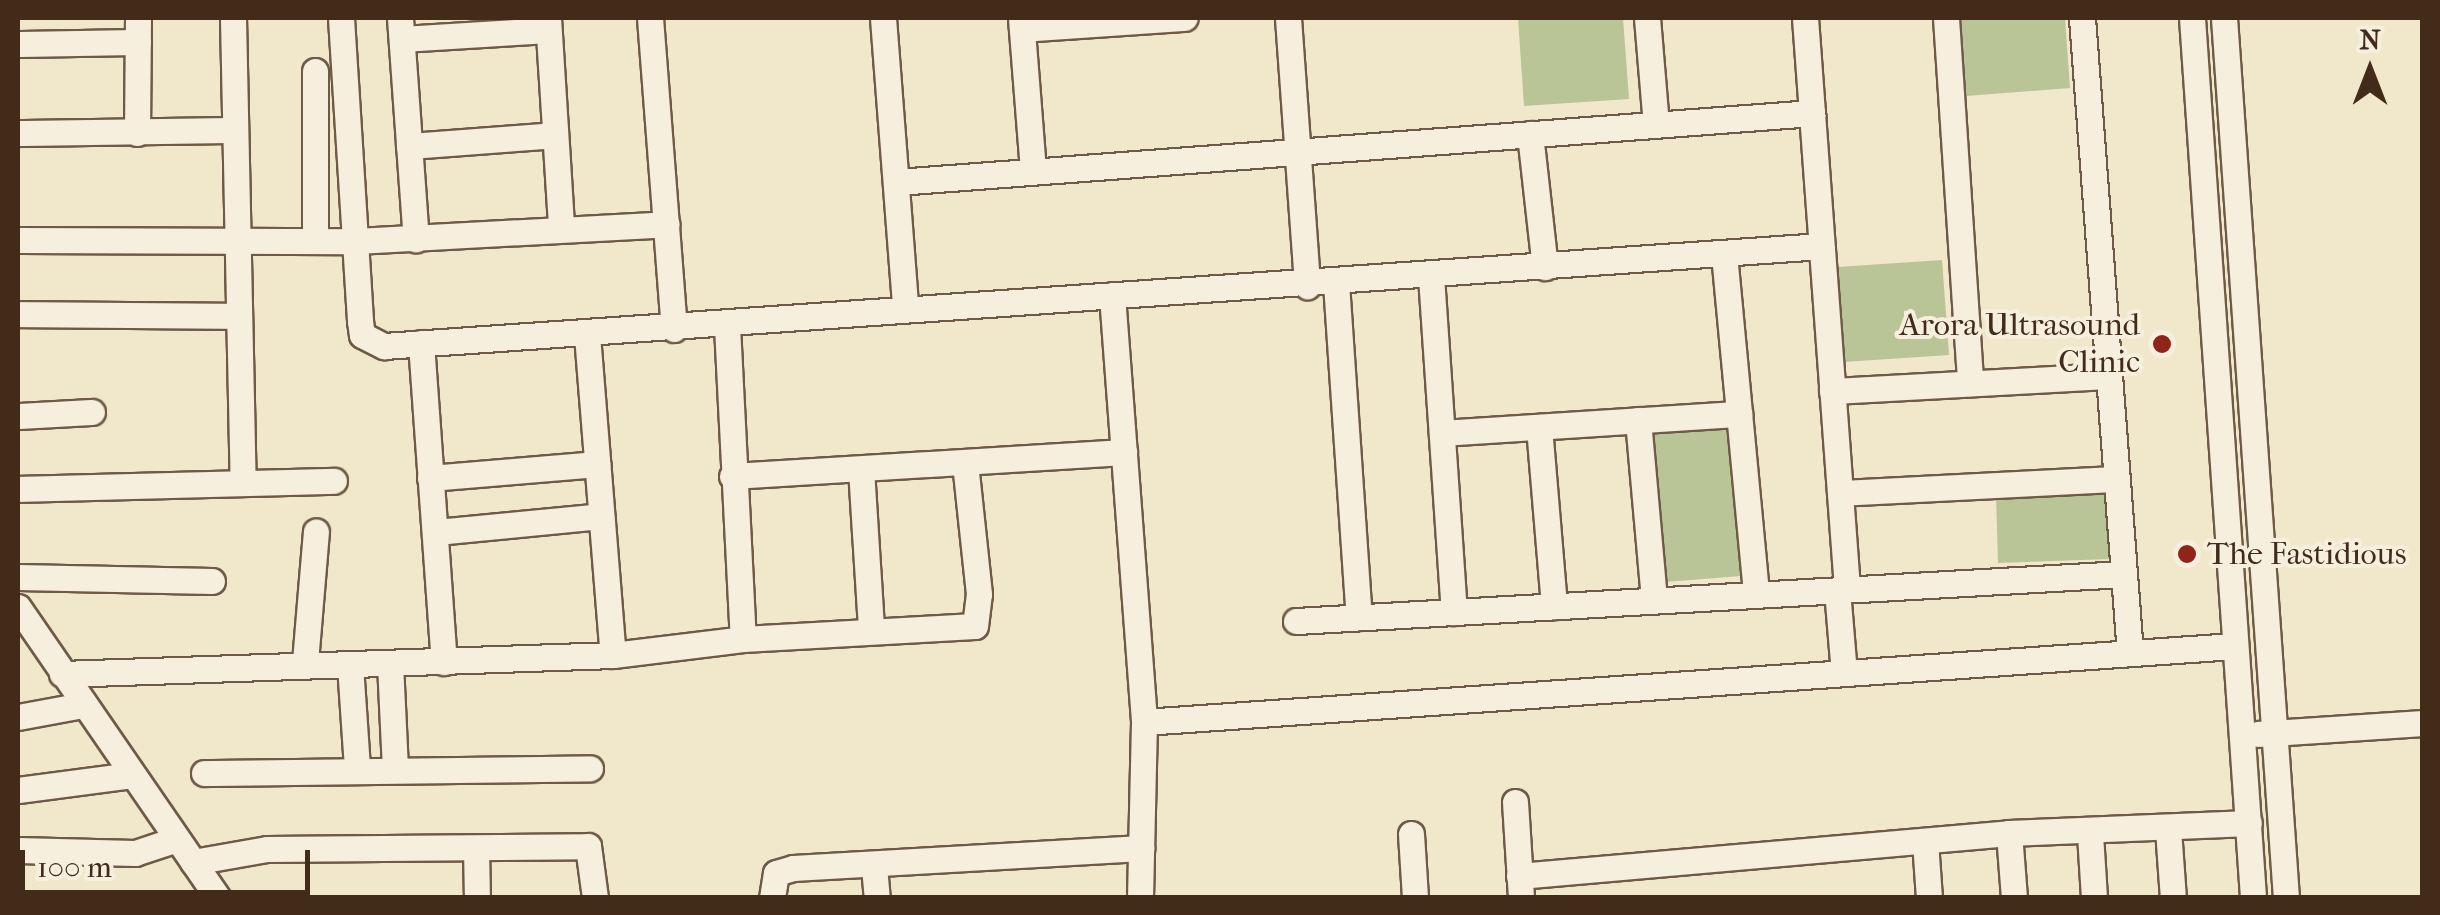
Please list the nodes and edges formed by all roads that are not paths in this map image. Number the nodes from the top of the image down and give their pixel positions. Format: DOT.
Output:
graph roads {
  1 [pos="233,18"];
  2 [pos="341,18"];
  3 [pos="650,18"];
  4 [pos="883,18"];
  5 [pos="1185,18"];
  6 [pos="1288,18"];
  7 [pos="1647,18"];
  8 [pos="1805,18"];
  9 [pos="1946,18"];
  10 [pos="2082,18"];
  11 [pos="2192,18"];
  12 [pos="2224,18"];
  13 [pos="1022,23"];
  14 [pos="548,24"];
  15 [pos="401,28"];
  16 [pos="138,30"];
  17 [pos="18,44"];
  18 [pos="315,71"];
  19 [pos="1812,112"];
  20 [pos="1656,124"];
  21 [pos="235,130"];
  22 [pos="137,132"];
  23 [pos="18,134"];
  24 [pos="1530,134"];
  25 [pos="554,136"];
  26 [pos="409,146"];
  27 [pos="1297,152"];
  28 [pos="1033,172"];
  29 [pos="897,182"];
  30 [pos="668,224"];
  31 [pos="562,227"];
  32 [pos="416,239"];
  33 [pos="18,240"];
  34 [pos="237,240"];
  35 [pos="314,240"];
  36 [pos="356,240"];
  37 [pos="1822,246"];
  38 [pos="1724,254"];
  39 [pos="1545,267"];
  40 [pos="1432,276"];
  41 [pos="1336,284"];
  42 [pos="1306,286"];
  43 [pos="1112,295"];
  44 [pos="905,307"];
  45 [pos="18,314"];
  46 [pos="239,316"];
  47 [pos="727,326"];
  48 [pos="674,329"];
  49 [pos="586,335"];
  50 [pos="421,343"];
  51 [pos="2109,376"];
  52 [pos="1970,383"];
  53 [pos="1832,391"];
  54 [pos="92,412"];
  55 [pos="1739,414"];
  56 [pos="18,416"];
  57 [pos="1638,420"];
  58 [pos="1539,427"];
  59 [pos="1442,433"];
  60 [pos="1124,452"];
  61 [pos="965,463"];
  62 [pos="597,464"];
  63 [pos="861,469"];
  64 [pos="732,476"];
  65 [pos="430,478"];
  66 [pos="2117,479"];
  67 [pos="334,480"];
  68 [pos="243,483"];
  69 [pos="18,489"];
  70 [pos="1840,493"];
  71 [pos="601,516"];
  72 [pos="316,531"];
  73 [pos="436,532"];
  74 [pos="2124,574"];
  75 [pos="18,577"];
  76 [pos="212,581"];
  77 [pos="1842,590"];
  78 [pos="1756,595"];
  79 [pos="1654,600"];
  80 [pos="1554,606"];
  81 [pos="1454,612"];
  82 [pos="1359,617"];
  83 [pos="22,620"];
  84 [pos="1296,621"];
  85 [pos="871,630"];
  86 [pos="743,638"];
  87 [pos="2233,646"];
  88 [pos="2130,653"];
  89 [pos="613,655"];
  90 [pos="305,662"];
  91 [pos="444,662"];
  92 [pos="390,663"];
  93 [pos="350,665"];
  94 [pos="1844,673"];
  95 [pos="62,674"];
  96 [pos="83,704"];
  97 [pos="18,717"];
  98 [pos="1144,722"];
  99 [pos="2422,723"];
  100 [pos="2272,733"];
  101 [pos="2239,735"];
  102 [pos="2274,761"];
  103 [pos="2241,762"];
  104 [pos="395,768"];
  105 [pos="590,768"];
  106 [pos="357,769"];
  107 [pos="204,773"];
  108 [pos="132,774"];
  109 [pos="18,790"];
  110 [pos="1515,802"];
  111 [pos="2249,823"];
  112 [pos="2168,829"];
  113 [pos="2010,833"];
  114 [pos="1411,834"];
  115 [pos="2090,834"];
  116 [pos="176,839"];
  117 [pos="1926,840"];
  118 [pos="476,848"];
  119 [pos="1141,848"];
  120 [pos="18,850"];
  121 [pos="193,862"];
  122 [pos="874,866"];
  123 [pos="1520,887"];
  124 [pos="218,898"];
  125 [pos="477,898"];
  126 [pos="595,898"];
  127 [pos="772,898"];
  128 [pos="876,898"];
  129 [pos="1140,898"];
  130 [pos="1415,898"];
  131 [pos="1929,898"];
  132 [pos="2014,898"];
  133 [pos="2094,898"];
  134 [pos="2173,898"];
  135 [pos="2253,898"];
  136 [pos="2286,898"];
  1 -- 21 [label="street"];
  2 -- 36 [label="street"];
  3 -- 30 [label="street"];
  4 -- 29 [label="street"];
  5 -- 13 [label="street"];
  6 -- 27 [label="street"];
  7 -- 20 [label="street"];
  8 -- 19 [label="street"];
  9 -- 52 [label="street"];
  10 -- 51 [label="street"];
  11 -- 87 [label="street"];
  12 -- 100 [label="street"];
  13 -- 28 [label="street"];
  14 -- 15 [label="street"];
  14 -- 25 [label="street"];
  15 -- 26 [label="street"];
  16 -- 17 [label="street"];
  16 -- 22 [label="street"];
  18 -- 35 [label="street"];
  19 -- 20 [label="street"];
  19 -- 37 [label="street"];
  20 -- 24 [label="street"];
  21 -- 22 [label="street"];
  21 -- 34 [label="street"];
  22 -- 23 [label="street"];
  24 -- 27 [label="street"];
  24 -- 39 [label="street"];
  25 -- 26 [label="street"];
  25 -- 31 [label="street"];
  26 -- 32 [label="street"];
  27 -- 28 [label="street"];
  27 -- 42 [label="street"];
  28 -- 29 [label="street"];
  29 -- 44 [label="street"];
  30 -- 31 [label="street"];
  30 -- 48 [label="street"];
  31 -- 32 [label="street"];
  32 -- 36 [label="street"];
  33 -- 34 [label="street"];
  34 -- 35 [label="street"];
  34 -- 46 [label="street"];
  35 -- 36 [label="street"];
  36 -- 50 [label="street"];
  37 -- 38 [label="street"];
  37 -- 53 [label="street"];
  38 -- 39 [label="street"];
  38 -- 55 [label="street"];
  39 -- 40 [label="street"];
  40 -- 41 [label="street"];
  40 -- 59 [label="street"];
  41 -- 42 [label="street"];
  41 -- 82 [label="street"];
  42 -- 43 [label="street"];
  43 -- 44 [label="street"];
  43 -- 60 [label="street"];
  44 -- 47 [label="street"];
  45 -- 46 [label="street"];
  46 -- 68 [label="street"];
  47 -- 48 [label="street"];
  47 -- 64 [label="street"];
  48 -- 49 [label="street"];
  49 -- 50 [label="street"];
  49 -- 62 [label="street"];
  50 -- 65 [label="street"];
  51 -- 52 [label="street"];
  51 -- 66 [label="street"];
  52 -- 53 [label="street"];
  53 -- 70 [label="street"];
  54 -- 56 [label="street"];
  55 -- 57 [label="street"];
  55 -- 78 [label="street"];
  57 -- 58 [label="street"];
  57 -- 79 [label="street"];
  58 -- 59 [label="street"];
  58 -- 80 [label="street"];
  59 -- 81 [label="street"];
  60 -- 61 [label="street"];
  60 -- 98 [label="street"];
  61 -- 63 [label="street"];
  61 -- 85 [label="street"];
  62 -- 65 [label="street"];
  62 -- 71 [label="street"];
  63 -- 64 [label="street"];
  63 -- 85 [label="street"];
  64 -- 86 [label="street"];
  65 -- 73 [label="street"];
  66 -- 70 [label="street"];
  66 -- 74 [label="street"];
  67 -- 68 [label="street"];
  68 -- 69 [label="street"];
  70 -- 77 [label="street"];
  71 -- 73 [label="street"];
  71 -- 89 [label="street"];
  72 -- 90 [label="street"];
  73 -- 91 [label="street"];
  74 -- 77 [label="street"];
  74 -- 88 [label="street"];
  75 -- 76 [label="street"];
  77 -- 78 [label="street"];
  77 -- 94 [label="street"];
  78 -- 79 [label="street"];
  79 -- 80 [label="street"];
  80 -- 81 [label="street"];
  81 -- 82 [label="street"];
  82 -- 84 [label="street"];
  83 -- 95 [label="street"];
  85 -- 86 [label="street"];
  86 -- 89 [label="street"];
  87 -- 88 [label="street"];
  87 -- 101 [label="street"];
  88 -- 94 [label="street"];
  89 -- 91 [label="street"];
  90 -- 93 [label="street"];
  90 -- 95 [label="street"];
  91 -- 92 [label="street"];
  92 -- 93 [label="street"];
  92 -- 104 [label="street"];
  93 -- 106 [label="street"];
  94 -- 98 [label="street"];
  95 -- 96 [label="street"];
  96 -- 97 [label="street"];
  96 -- 108 [label="street"];
  98 -- 119 [label="street"];
  99 -- 100 [label="street"];
  100 -- 101 [label="street"];
  100 -- 102 [label="street"];
  101 -- 103 [label="street"];
  102 -- 103 [label="street"];
  102 -- 136 [label="street"];
  103 -- 111 [label="street"];
  104 -- 105 [label="street"];
  104 -- 106 [label="street"];
  106 -- 107 [label="street"];
  108 -- 109 [label="street"];
  108 -- 116 [label="street"];
  110 -- 123 [label="street"];
  111 -- 112 [label="street"];
  111 -- 135 [label="street"];
  112 -- 115 [label="street"];
  112 -- 134 [label="street"];
  113 -- 115 [label="street"];
  113 -- 117 [label="street"];
  113 -- 132 [label="street"];
  114 -- 130 [label="street"];
  115 -- 133 [label="street"];
  116 -- 120 [label="street"];
  116 -- 121 [label="street"];
  117 -- 123 [label="street"];
  117 -- 131 [label="street"];
  118 -- 121 [label="street"];
  118 -- 125 [label="street"];
  118 -- 126 [label="street"];
  119 -- 122 [label="street"];
  119 -- 129 [label="street"];
  121 -- 124 [label="street"];
  122 -- 127 [label="street"];
  122 -- 128 [label="street"];
}
